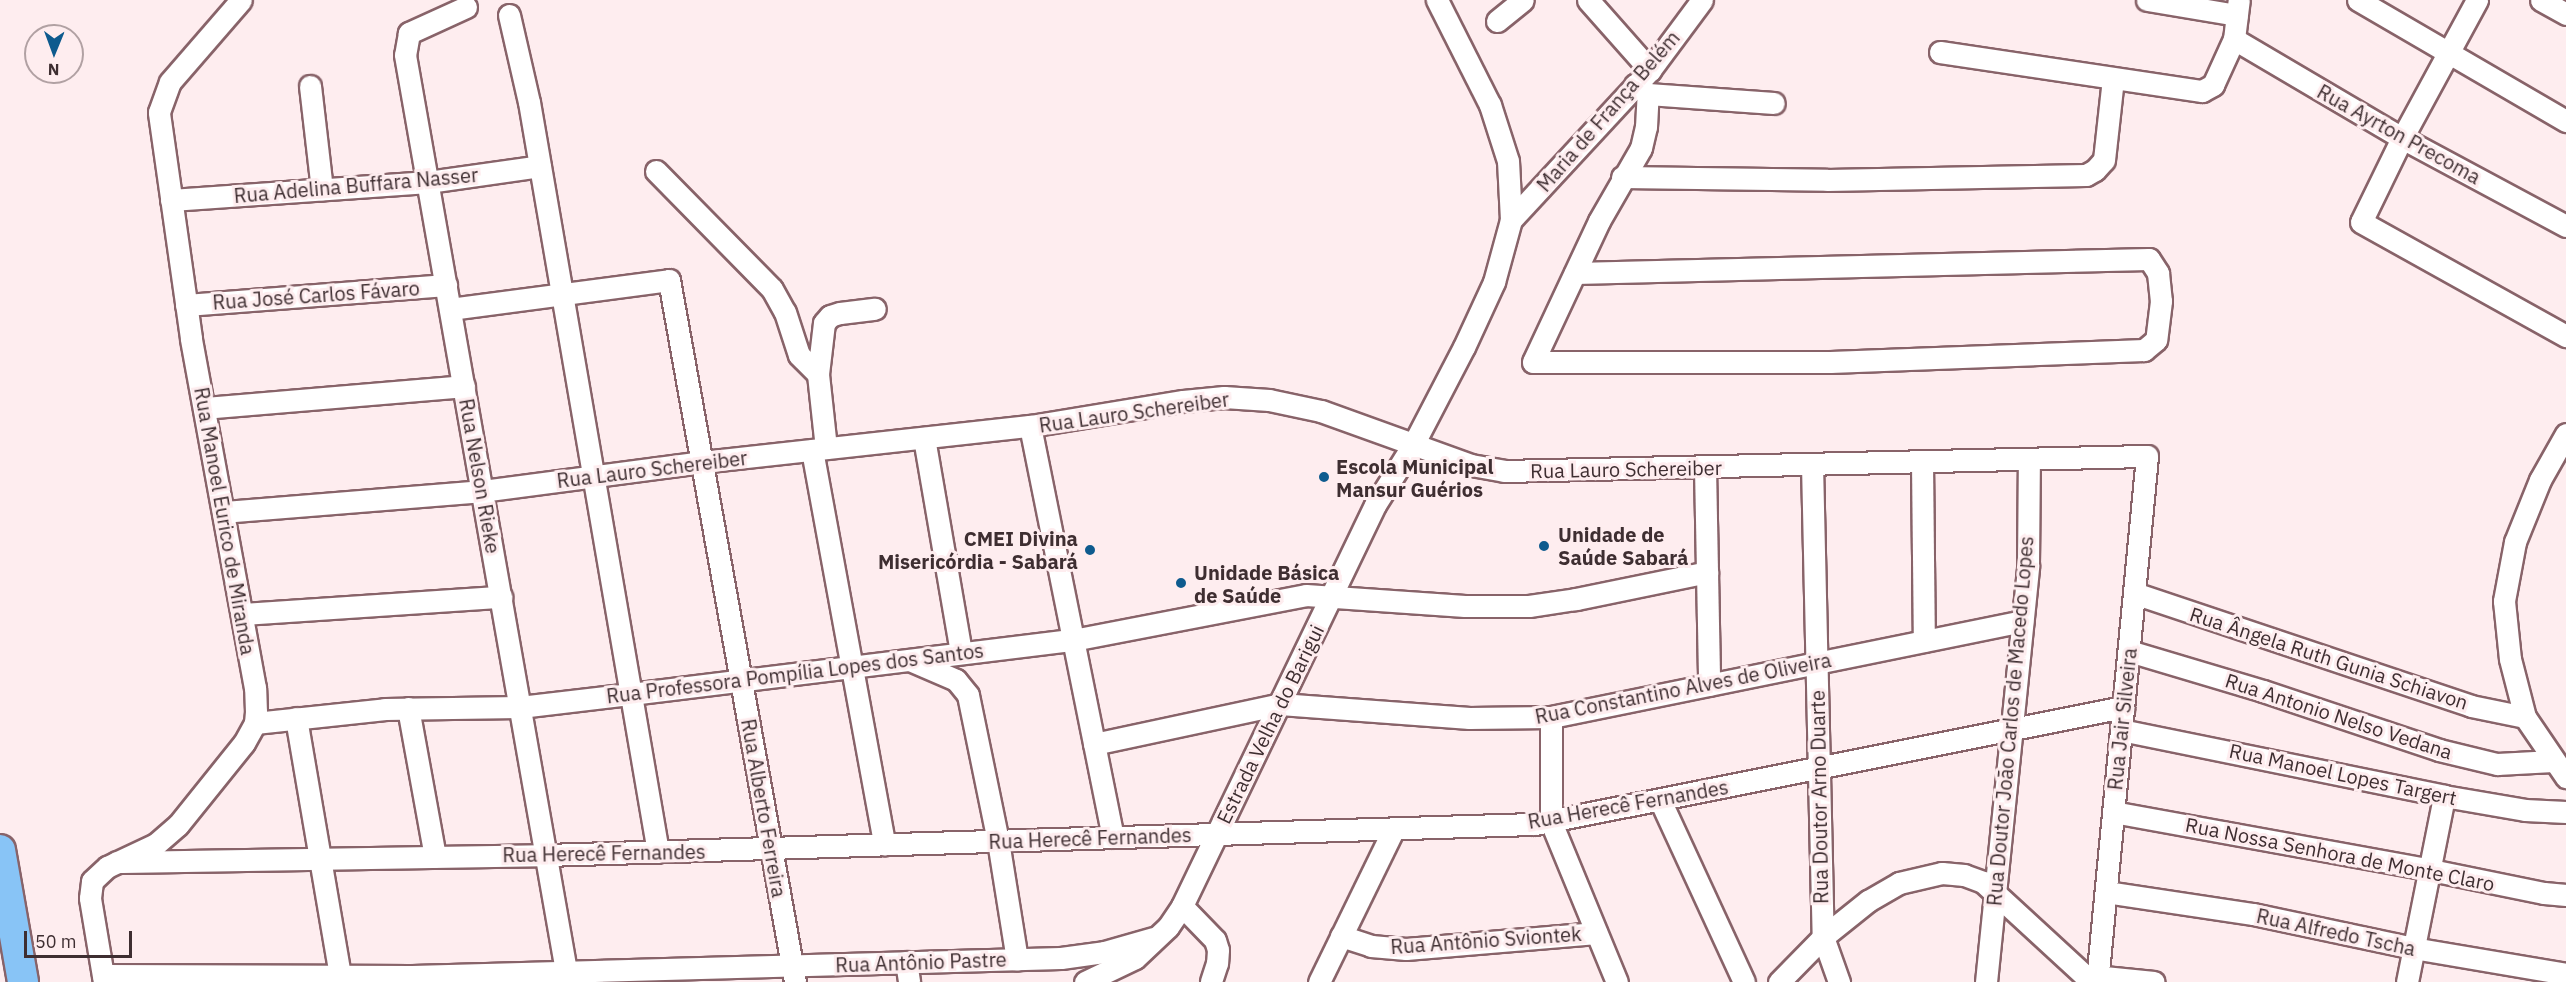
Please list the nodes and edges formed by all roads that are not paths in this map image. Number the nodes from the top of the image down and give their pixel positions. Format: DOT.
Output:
graph roads {
  1 [pos="241,0"];
  2 [pos="1437,0"];
  3 [pos="1523,0"];
  4 [pos="1588,0"];
  5 [pos="1702,0"];
  6 [pos="2147,0"];
  7 [pos="2358,0"];
  8 [pos="2477,0"];
  9 [pos="2541,0"];
  10 [pos="466,7"];
  11 [pos="2238,8"];
  12 [pos="2566,14"];
  13 [pos="509,15"];
  14 [pos="1497,21"];
  15 [pos="2234,39"];
  16 [pos="1940,52"];
  17 [pos="2446,54"];
  18 [pos="2113,79"];
  19 [pos="1644,83"];
  20 [pos="310,86"];
  21 [pos="1774,103"];
  22 [pos="2566,121"];
  23 [pos="2402,138"];
  24 [pos="540,166"];
  25 [pos="656,171"];
  26 [pos="1622,177"];
  27 [pos="428,182"];
  28 [pos="322,189"];
  29 [pos="171,200"];
  30 [pos="1511,220"];
  31 [pos="2566,226"];
  32 [pos="1575,273"];
  33 [pos="446,285"];
  34 [pos="562,294"];
  35 [pos="186,305"];
  36 [pos="450,309"];
  37 [pos="875,309"];
  38 [pos="2566,336"];
  39 [pos="818,374"];
  40 [pos="464,386"];
  41 [pos="204,408"];
  42 [pos="1030,426"];
  43 [pos="2566,434"];
  44 [pos="924,438"];
  45 [pos="1414,443"];
  46 [pos="819,449"];
  47 [pos="2147,456"];
  48 [pos="2029,459"];
  49 [pos="702,462"];
  50 [pos="1922,462"];
  51 [pos="1812,464"];
  52 [pos="1705,467"];
  53 [pos="594,476"];
  54 [pos="482,491"];
  55 [pos="223,512"];
  56 [pos="1707,572"];
  57 [pos="2134,593"];
  58 [pos="1332,594"];
  59 [pos="501,597"];
  60 [pos="242,614"];
  61 [pos="2022,621"];
  62 [pos="1073,639"];
  63 [pos="1924,641"];
  64 [pos="2129,651"];
  65 [pos="961,653"];
  66 [pos="909,660"];
  67 [pos="1816,663"];
  68 [pos="851,667"];
  69 [pos="741,680"];
  70 [pos="1709,685"];
  71 [pos="631,694"];
  72 [pos="1280,704"];
  73 [pos="520,707"];
  74 [pos="2123,707"];
  75 [pos="408,708"];
  76 [pos="1551,717"];
  77 [pos="2525,717"];
  78 [pos="296,718"];
  79 [pos="255,723"];
  80 [pos="2011,730"];
  81 [pos="2121,730"];
  82 [pos="1094,744"];
  83 [pos="1818,768"];
  84 [pos="2560,769"];
  85 [pos="2445,796"];
  86 [pos="1660,800"];
  87 [pos="2113,812"];
  88 [pos="2566,812"];
  89 [pos="1551,822"];
  90 [pos="1394,828"];
  91 [pos="1218,833"];
  92 [pos="1113,837"];
  93 [pos="998,841"];
  94 [pos="884,844"];
  95 [pos="771,848"];
  96 [pos="0,850"];
  97 [pos="658,852"];
  98 [pos="546,855"];
  99 [pos="435,857"];
  100 [pos="320,858"];
  101 [pos="117,862"];
  102 [pos="2431,870"];
  103 [pos="1993,890"];
  104 [pos="2106,892"];
  105 [pos="2566,895"];
  106 [pos="1182,906"];
  107 [pos="1596,933"];
  108 [pos="1160,935"];
  109 [pos="1341,936"];
  110 [pos="1823,937"];
  111 [pos="2413,948"];
  112 [pos="1135,958"];
  113 [pos="1017,959"];
  114 [pos="908,972"];
  115 [pos="794,974"];
  116 [pos="2566,974"];
  117 [pos="679,975"];
  118 [pos="567,977"];
  119 [pos="2097,978"];
  120 [pos="104,979"];
  121 [pos="228,979"];
  122 [pos="341,979"];
  123 [pos="457,979"];
  124 [pos="24,982"];
  125 [pos="1085,982"];
  126 [pos="1123,982"];
  127 [pos="1211,982"];
  128 [pos="1319,982"];
  129 [pos="1617,982"];
  130 [pos="1744,982"];
  131 [pos="1779,982"];
  132 [pos="1839,982"];
  133 [pos="1986,982"];
  134 [pos="2154,982"];
  135 [pos="2407,982"];
  1 -- 29 [label="street, Rua Manoel Eurico de Miranda"];
  2 -- 30 [label="street, Estrada Velha do Barigui"];
  3 -- 14 [label="street"];
  4 -- 19 [label="street"];
  5 -- 19 [label="street, Maria de França Belém"];
  6 -- 11 [label="street"];
  7 -- 17 [label="street"];
  8 -- 17 [label="street"];
  9 -- 12 [label="street"];
  10 -- 27 [label="street, Rua Nelson Rieke"];
  11 -- 15 [label="street"];
  13 -- 24 [label="street"];
  15 -- 18 [label="street"];
  15 -- 23 [label="street, Rua Ayrton Precoma"];
  16 -- 18 [label="street"];
  17 -- 22 [label="street"];
  17 -- 23 [label="street"];
  18 -- 26 [label="street"];
  19 -- 21 [label="street"];
  19 -- 26 [label="street"];
  19 -- 30 [label="street, Maria de França Belém"];
  20 -- 28 [label="street"];
  23 -- 31 [label="street, Rua Ayrton Precoma"];
  23 -- 38 [label="street"];
  24 -- 27 [label="street, Rua Adelina Buffara Nasser"];
  24 -- 34 [label="street"];
  25 -- 39 [label="street"];
  26 -- 32 [label="street"];
  27 -- 28 [label="street, Rua Adelina Buffara Nasser"];
  27 -- 33 [label="street, Rua Nelson Rieke"];
  28 -- 29 [label="street, Rua Adelina Buffara Nasser"];
  29 -- 35 [label="street, Rua Manoel Eurico de Miranda"];
  30 -- 45 [label="street, Estrada Velha do Barigui"];
  32 -- 32 [label="street"];
  33 -- 35 [label="street, Rua José Carlos Fávaro"];
  33 -- 36 [label="street, Rua Nelson Rieke"];
  34 -- 36 [label="street"];
  34 -- 49 [label="street, Rua Alberto Ferreira"];
  34 -- 53 [label="street"];
  35 -- 41 [label="street, Rua Manoel Eurico de Miranda"];
  36 -- 40 [label="street, Rua Nelson Rieke"];
  37 -- 39 [label="street"];
  39 -- 46 [label="street"];
  40 -- 41 [label="street"];
  40 -- 54 [label="street, Rua Nelson Rieke"];
  41 -- 55 [label="street, Rua Manoel Eurico de Miranda"];
  42 -- 44 [label="street, Rua Lauro Schereiber"];
  42 -- 45 [label="street, Rua Lauro Schereiber"];
  42 -- 62 [label="street"];
  43 -- 77 [label="street"];
  44 -- 46 [label="street, Rua Lauro Schereiber"];
  44 -- 65 [label="street"];
  45 -- 52 [label="street, Rua Lauro Schereiber"];
  45 -- 58 [label="street, Estrada Velha do Barigui"];
  46 -- 49 [label="street, Rua Lauro Schereiber"];
  46 -- 68 [label="street"];
  47 -- 48 [label="street, Rua Lauro Schereiber"];
  47 -- 57 [label="street, Rua Jair Silveira"];
  48 -- 50 [label="street, Rua Lauro Schereiber"];
  48 -- 61 [label="street, Rua Doutor João Carlos de Macedo Lopes"];
  49 -- 53 [label="street, Rua Lauro Schereiber"];
  49 -- 69 [label="street, Rua Alberto Ferreira"];
  50 -- 51 [label="street, Rua Lauro Schereiber"];
  50 -- 63 [label="street"];
  51 -- 52 [label="street, Rua Lauro Schereiber"];
  51 -- 67 [label="street, Rua Doutor Arno Duarte"];
  52 -- 56 [label="street"];
  53 -- 54 [label="street, Rua Lauro Schereiber"];
  53 -- 71 [label="street"];
  54 -- 55 [label="street, Rua Lauro Schereiber"];
  54 -- 59 [label="street, Rua Nelson Rieke"];
  55 -- 60 [label="street, Rua Manoel Eurico de Miranda"];
  56 -- 58 [label="street, Rua Professora Pompília Lopes dos Santos"];
  56 -- 70 [label="street"];
  57 -- 64 [label="street, Rua Jair Silveira"];
  57 -- 77 [label="street, Rua Ângela Ruth Gunia Schiavon"];
  58 -- 62 [label="street, Rua Professora Pompília Lopes dos Santos"];
  58 -- 72 [label="street, Estrada Velha do Barigui"];
  59 -- 60 [label="street"];
  59 -- 73 [label="street, Rua Nelson Rieke"];
  60 -- 79 [label="street, Rua Manoel Eurico de Miranda"];
  61 -- 63 [label="street, Rua Constantino Alves de Oliveira"];
  61 -- 80 [label="street, Rua Doutor João Carlos de Macedo Lopes"];
  62 -- 65 [label="street, Rua Professora Pompília Lopes dos Santos"];
  62 -- 82 [label="street"];
  63 -- 67 [label="street, Rua Constantino Alves de Oliveira"];
  64 -- 74 [label="street, Rua Jair Silveira"];
  64 -- 84 [label="street, Rua Antonio Nelso Vedana"];
  65 -- 66 [label="street, Rua Professora Pompília Lopes dos Santos"];
  66 -- 68 [label="street, Rua Professora Pompília Lopes dos Santos"];
  66 -- 93 [label="street"];
  67 -- 70 [label="street, Rua Constantino Alves de Oliveira"];
  67 -- 83 [label="street, Rua Doutor Arno Duarte"];
  68 -- 69 [label="street, Rua Professora Pompília Lopes dos Santos"];
  68 -- 94 [label="street"];
  69 -- 71 [label="street, Rua Professora Pompília Lopes dos Santos"];
  69 -- 95 [label="street, Rua Alberto Ferreira"];
  70 -- 76 [label="street, Rua Constantino Alves de Oliveira"];
  71 -- 73 [label="street, Rua Professora Pompília Lopes dos Santos"];
  71 -- 97 [label="street"];
  72 -- 76 [label="street, Rua Constantino Alves de Oliveira"];
  72 -- 82 [label="street, Rua Constantino Alves de Oliveira"];
  72 -- 91 [label="street, Estrada Velha do Barigui"];
  73 -- 75 [label="street, Rua Professora Pompília Lopes dos Santos"];
  73 -- 98 [label="street, Rua Nelson Rieke"];
  74 -- 80 [label="street, Rua Herecê Fernandes"];
  74 -- 81 [label="street, Rua Jair Silveira"];
  75 -- 78 [label="street, Rua Professora Pompília Lopes dos Santos"];
  75 -- 99 [label="street"];
  76 -- 89 [label="street"];
  77 -- 84 [label="street"];
  78 -- 79 [label="street, Rua Professora Pompília Lopes dos Santos"];
  78 -- 100 [label="street"];
  79 -- 101 [label="street"];
  80 -- 83 [label="street, Rua Herecê Fernandes"];
  80 -- 103 [label="street, Rua Doutor João Carlos de Macedo Lopes"];
  81 -- 85 [label="street, Rua Manoel Lopes Targert"];
  81 -- 87 [label="street, Rua Jair Silveira"];
  82 -- 92 [label="street"];
  83 -- 86 [label="street, Rua Herecê Fernandes"];
  83 -- 110 [label="street, Rua Doutor Arno Duarte"];
  85 -- 88 [label="street, Rua Manoel Lopes Targert"];
  85 -- 102 [label="street"];
  86 -- 89 [label="street, Rua Herecê Fernandes"];
  86 -- 130 [label="street"];
  87 -- 102 [label="street, Rua Nossa Senhora de Monte Claro"];
  87 -- 104 [label="street, Rua Jair Silveira"];
  89 -- 90 [label="street, Rua Herecê Fernandes"];
  89 -- 107 [label="street"];
  90 -- 91 [label="street, Rua Herecê Fernandes"];
  90 -- 109 [label="street"];
  91 -- 92 [label="street, Rua Herecê Fernandes"];
  91 -- 106 [label="street, Estrada Velha do Barigui"];
  92 -- 93 [label="street, Rua Herecê Fernandes"];
  93 -- 94 [label="street, Rua Herecê Fernandes"];
  93 -- 113 [label="street"];
  94 -- 95 [label="street, Rua Herecê Fernandes"];
  95 -- 97 [label="street, Rua Herecê Fernandes"];
  95 -- 115 [label="street, Rua Alberto Ferreira"];
  96 -- 124 [label="highway"];
  97 -- 98 [label="street, Rua Herecê Fernandes"];
  98 -- 99 [label="street, Rua Herecê Fernandes"];
  98 -- 118 [label="street, Rua Nelson Rieke"];
  99 -- 100 [label="street, Rua Herecê Fernandes"];
  100 -- 101 [label="street, Rua Herecê Fernandes"];
  100 -- 122 [label="street"];
  101 -- 120 [label="street"];
  102 -- 105 [label="street, Rua Nossa Senhora de Monte Claro"];
  102 -- 111 [label="street"];
  103 -- 110 [label="street"];
  103 -- 119 [label="street"];
  103 -- 133 [label="street, Rua Doutor João Carlos de Macedo Lopes"];
  104 -- 111 [label="street, Rua Alfredo Tscha"];
  104 -- 119 [label="street, Rua Jair Silveira"];
  106 -- 108 [label="street, Estrada Velha do Barigui"];
  106 -- 127 [label="street"];
  107 -- 109 [label="street, Rua Antônio Sviontek"];
  107 -- 129 [label="street"];
  108 -- 112 [label="street, Estrada Velha do Barigui"];
  108 -- 113 [label="street, Rua Antônio Pastre"];
  109 -- 128 [label="street"];
  110 -- 131 [label="street"];
  110 -- 132 [label="street, Rua Doutor Arno Duarte"];
  111 -- 116 [label="street, Rua Alfredo Tscha"];
  111 -- 135 [label="street"];
  112 -- 125 [label="street, Estrada Velha do Barigui"];
  112 -- 126 [label="street"];
  113 -- 114 [label="street, Rua Antônio Pastre"];
  114 -- 115 [label="street, Rua Antônio Pastre"];
  115 -- 117 [label="street, Rua Antônio Pastre"];
  117 -- 118 [label="street, Rua Antônio Pastre"];
  118 -- 123 [label="street, Rua Antônio Pastre"];
  119 -- 134 [label="street"];
  120 -- 121 [label="street, Rua Antônio Pastre"];
  121 -- 122 [label="street, Rua Antônio Pastre"];
  122 -- 123 [label="street, Rua Antônio Pastre"];
}
